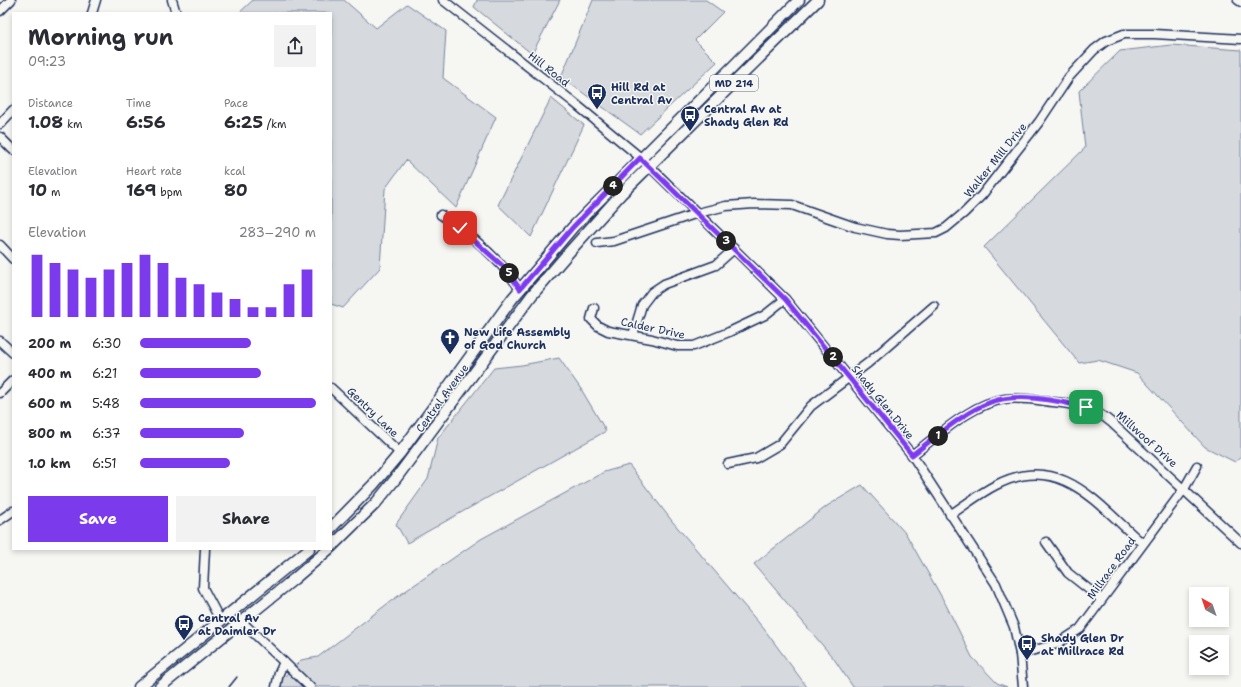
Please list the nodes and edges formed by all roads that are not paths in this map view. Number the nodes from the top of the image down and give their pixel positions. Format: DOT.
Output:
graph roads {
  1 [pos="11,0"];
  2 [pos="96,0"];
  3 [pos="172,0"];
  4 [pos="443,0"];
  5 [pos="799,0"];
  6 [pos="818,0"];
  7 [pos="1238,0"];
  8 [pos="1241,2"];
  9 [pos="0,11"];
  10 [pos="92,12"];
  11 [pos="176,12"];
  12 [pos="1241,39"];
  13 [pos="12,111"];
  14 [pos="0,124"];
  15 [pos="0,137"];
  16 [pos="12,149"];
  17 [pos="640,158"];
  18 [pos="650,166"];
  19 [pos="698,213"];
  20 [pos="441,214"];
  21 [pos="597,243"];
  22 [pos="0,245"];
  23 [pos="734,249"];
  24 [pos="12,258"];
  25 [pos="520,289"];
  26 [pos="785,299"];
  27 [pos="934,306"];
  28 [pos="594,308"];
  29 [pos="633,335"];
  30 [pos="0,341"];
  31 [pos="12,353"];
  32 [pos="849,376"];
  33 [pos="12,381"];
  34 [pos="332,389"];
  35 [pos="0,393"];
  36 [pos="400,453"];
  37 [pos="912,455"];
  38 [pos="728,464"];
  39 [pos="1197,466"];
  40 [pos="1184,489"];
  41 [pos="12,512"];
  42 [pos="950,515"];
  43 [pos="0,520"];
  44 [pos="332,527"];
  45 [pos="332,529"];
  46 [pos="342,537"];
  47 [pos="1046,542"];
  48 [pos="1241,543"];
  49 [pos="1142,544"];
  50 [pos="332,546"];
  51 [pos="205,550"];
  52 [pos="308,550"];
  53 [pos="328,550"];
  54 [pos="1101,599"];
  55 [pos="220,620"];
  56 [pos="241,621"];
  57 [pos="1020,654"];
  58 [pos="284,662"];
  59 [pos="139,687"];
  60 [pos="160,687"];
  61 [pos="276,687"];
  62 [pos="310,687"];
  63 [pos="1023,687"];
  1 -- 9 [label="street"];
  2 -- 10 [label="street"];
  3 -- 11 [label="street"];
  4 -- 17 [label="street, Hill Road"];
  5 -- 17 [label="main road, Central Avenue / MD 214"];
  6 -- 18 [label="main road, Central Avenue / MD 214"];
  7 -- 8 [label="street"];
  12 -- 19 [label="street, Walker Mill Drive"];
  13 -- 14 [label="street"];
  15 -- 16 [label="street"];
  17 -- 18 [label="street, Shady Glen Drive"];
  17 -- 25 [label="main road, Central Avenue / MD 214"];
  18 -- 19 [label="street, Shady Glen Drive"];
  18 -- 46 [label="main road, Central Avenue / MD 214"];
  19 -- 21 [label="street, Walker Mill Drive"];
  19 -- 23 [label="street, Shady Glen Drive"];
  20 -- 25 [label="street"];
  22 -- 24 [label="street"];
  23 -- 26 [label="street, Shady Glen Drive"];
  23 -- 29 [label="street"];
  25 -- 36 [label="main road, Central Avenue / MD 214"];
  26 -- 29 [label="street, Calder Drive"];
  26 -- 32 [label="street, Shady Glen Drive"];
  27 -- 32 [label="street"];
  28 -- 29 [label="street, Calder Drive"];
  30 -- 31 [label="street"];
  32 -- 37 [label="street, Shady Glen Drive"];
  32 -- 38 [label="street"];
  33 -- 35 [label="street"];
  34 -- 36 [label="street, Gentry Lane"];
  36 -- 44 [label="main road, Central Avenue / MD 214"];
  37 -- 40 [label="street, Millwoof Drive"];
  37 -- 42 [label="street, Shady Glen Drive"];
  39 -- 40 [label="street, Millrace Road"];
  40 -- 48 [label="street, Millwoof Drive"];
  40 -- 49 [label="street, Millrace Road"];
  41 -- 43 [label="street"];
  42 -- 49 [label="street"];
  42 -- 57 [label="street, Shady Glen Drive"];
  45 -- 46 [label="street"];
  46 -- 50 [label="main road, Central Avenue / MD 214"];
  47 -- 54 [label="street"];
  49 -- 54 [label="street, Millrace Road"];
  51 -- 55 [label="street"];
  52 -- 55 [label="main road"];
  53 -- 56 [label="main road"];
  54 -- 57 [label="street, Millrace Road"];
  55 -- 59 [label="main road"];
  56 -- 58 [label="street"];
  56 -- 60 [label="main road"];
  57 -- 63 [label="street, Shady Glen Drive"];
  58 -- 61 [label="street"];
  58 -- 62 [label="street"];
}
